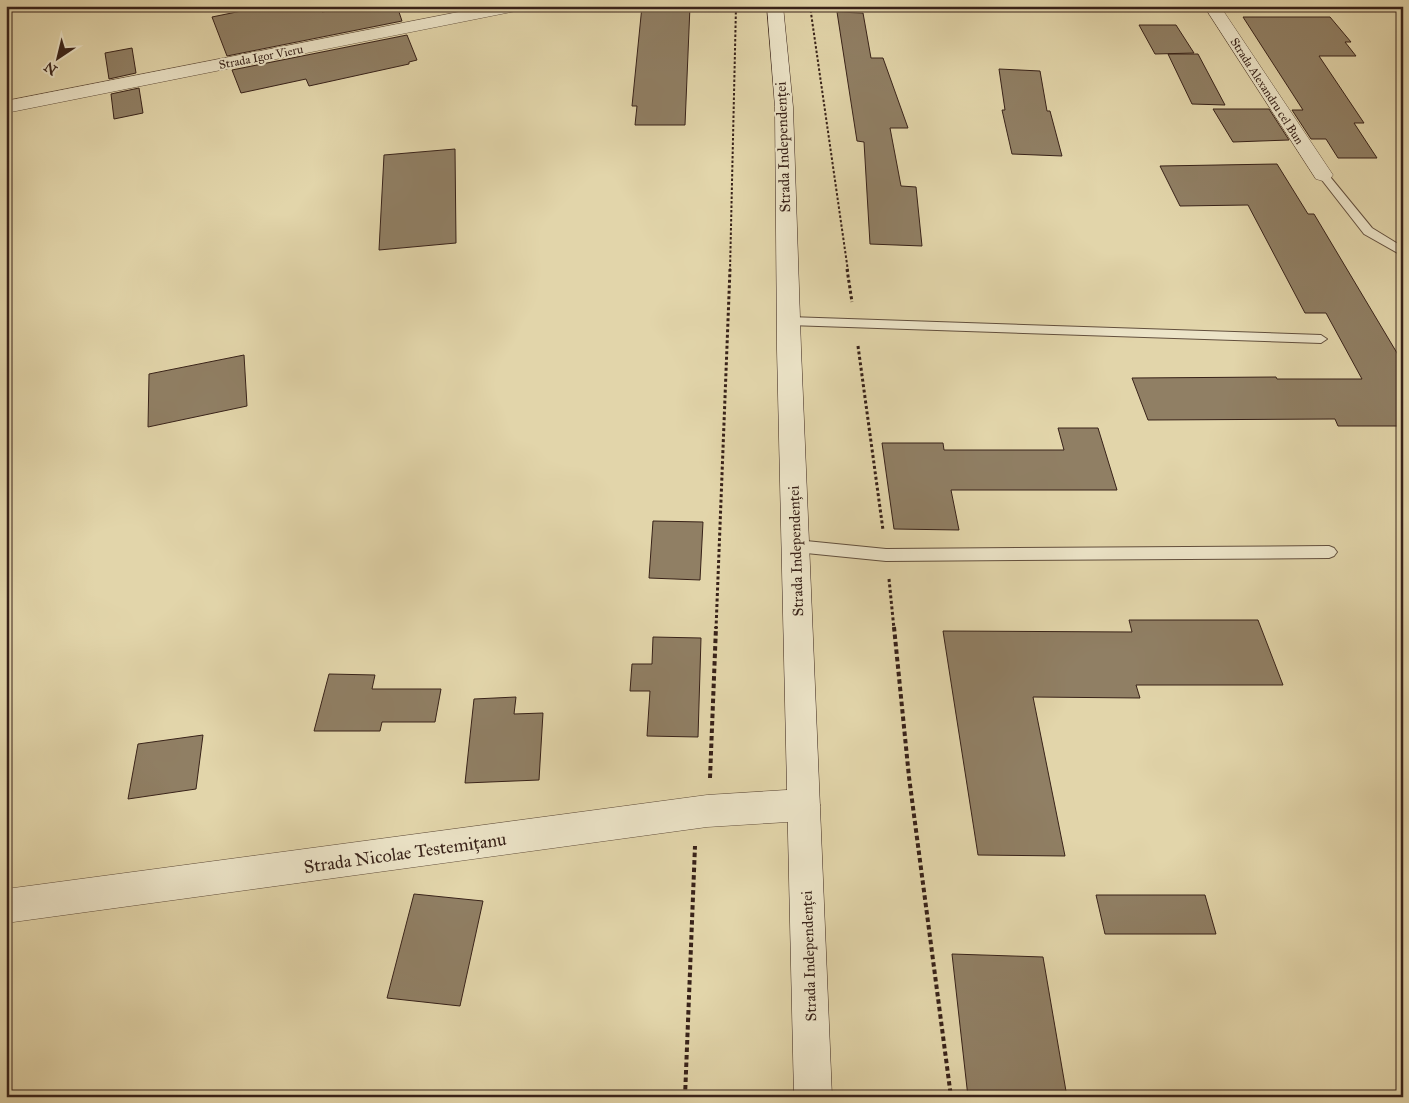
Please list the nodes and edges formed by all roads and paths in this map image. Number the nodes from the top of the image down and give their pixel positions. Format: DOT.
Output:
graph roads {
  1 [pos="516,6"];
  2 [pos="736,6"];
  3 [pos="775,6"];
  4 [pos="1212,6"];
  5 [pos="6,107"];
  6 [pos="1323,175"];
  7 [pos="1403,252"];
  8 [pos="789,321"];
  9 [pos="1321,339"];
  10 [pos="796,546"];
  11 [pos="1329,552"];
  12 [pos="804,805"];
  13 [pos="707,811"];
  14 [pos="6,906"];
  15 [pos="685,1097"];
  16 [pos="813,1097"];
  1 -- 5 [label="street, Strada Igor Vieru"];
  2 -- 13 [label="path"];
  3 -- 8 [label="street, Strada Independenței"];
  4 -- 6 [label="street, Strada Alexandru cel Bun"];
  6 -- 7 [label="lane"];
  8 -- 9 [label="lane"];
  8 -- 10 [label="street, Strada Independenței"];
  10 -- 11 [label="lane"];
  10 -- 12 [label="street, Strada Independenței"];
  12 -- 13 [label="street, Strada Nicolae Testemițanu"];
  12 -- 16 [label="street, Strada Independenței"];
  13 -- 14 [label="street, Strada Nicolae Testemițanu"];
  13 -- 15 [label="path"];
}
